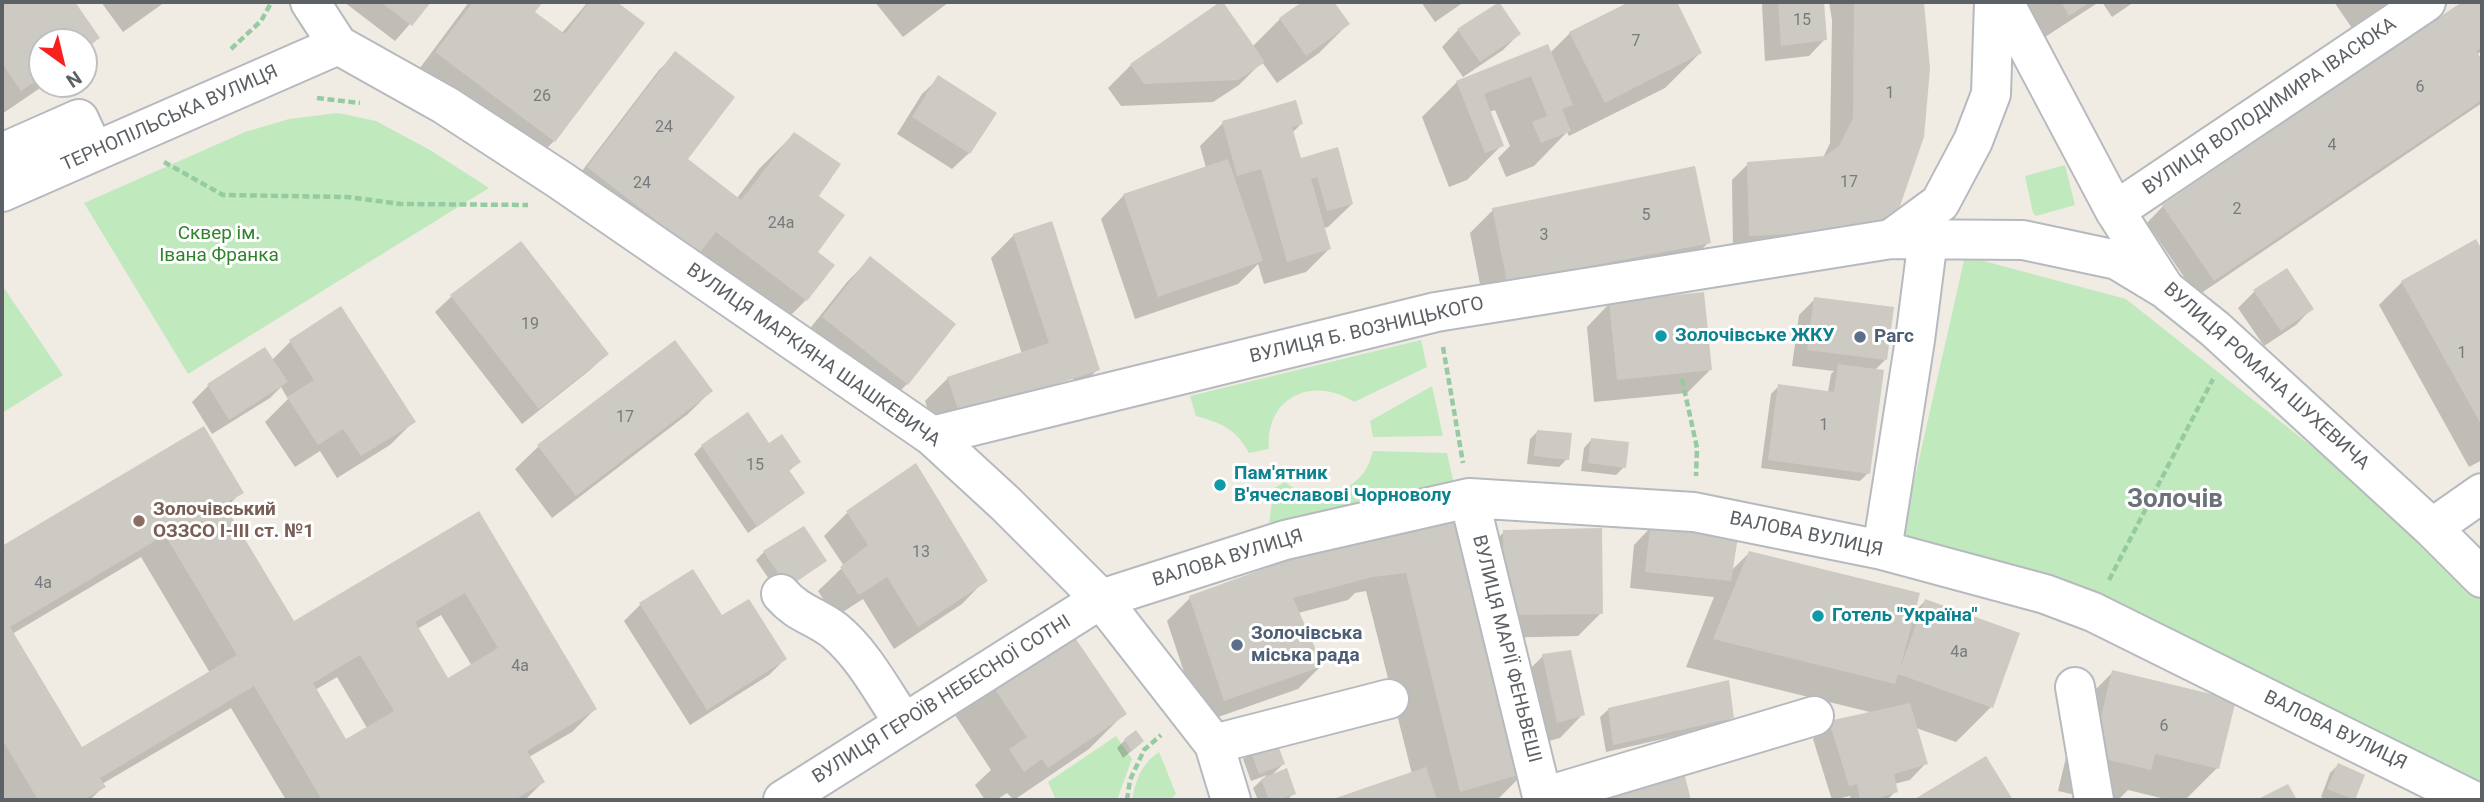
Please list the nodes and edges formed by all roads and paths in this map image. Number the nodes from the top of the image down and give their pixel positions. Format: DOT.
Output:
graph roads {
  1 [pos="310,2"];
  2 [pos="1994,2"];
  3 [pos="2004,2"];
  4 [pos="2426,2"];
  5 [pos="338,45"];
  6 [pos="316,97"];
  7 [pos="362,103"];
  8 [pos="94,152"];
  9 [pos="2,153"];
  10 [pos="154,157"];
  11 [pos="2,192"];
  12 [pos="541,205"];
  13 [pos="2115,211"];
  14 [pos="1910,239"];
  15 [pos="2165,289"];
  16 [pos="2232,344"];
  17 [pos="1446,362"];
  18 [pos="1682,379"];
  19 [pos="932,436"];
  20 [pos="1697,448"];
  21 [pos="2482,493"];
  22 [pos="1469,498"];
  23 [pos="2432,528"];
  24 [pos="1882,550"];
  25 [pos="2482,578"];
  26 [pos="781,594"];
  27 [pos="1101,599"];
  28 [pos="2092,612"];
  29 [pos="2075,687"];
  30 [pos="1389,699"];
  31 [pos="1187,710"];
  32 [pos="1814,716"];
  33 [pos="904,723"];
  34 [pos="1213,744"];
  35 [pos="1543,799"];
  36 [pos="783,800"];
  37 [pos="1127,800"];
  38 [pos="1231,800"];
  39 [pos="2094,800"];
  40 [pos="2472,800"];
  1 -- 5 [label="street, ВУЛИЦЯ МАРКІЯНА ШАШКЕВИЧА"];
  2 -- 14 [label="street, ВУЛИЦЯ Б. ВОЗНИЦЬКОГО"];
  3 -- 13 [label="street, ВУЛИЦЯ РОМАНА ШУХЕВИЧА"];
  4 -- 13 [label="street, ВУЛИЦЯ ВОЛОДИМИРА ІВАСЮКА"];
  5 -- 8 [label="street, ТЕРНОПІЛЬСЬКА ВУЛИЦЯ"];
  5 -- 19 [label="street, ВУЛИЦЯ МАРКІЯНА ШАШКЕВИЧА"];
  6 -- 7 [label="path"];
  8 -- 9 [label="street"];
  8 -- 11 [label="street, ТЕРНОПІЛЬСЬКА ВУЛИЦЯ"];
  10 -- 12 [label="path"];
  13 -- 15 [label="street, ВУЛИЦЯ РОМАНА ШУХЕВИЧА"];
  14 -- 15 [label="street, ВУЛИЦЯ Б. ВОЗНИЦЬКОГО"];
  14 -- 19 [label="street, ВУЛИЦЯ Б. ВОЗНИЦЬКОГО"];
  14 -- 24 [label="street"];
  15 -- 16 [label="street, ВУЛИЦЯ РОМАНА ШУХЕВИЧА"];
  16 -- 23 [label="street, ВУЛИЦЯ РОМАНА ШУХЕВИЧА"];
  16 -- 28 [label="path"];
  17 -- 22 [label="path"];
  18 -- 20 [label="path"];
  19 -- 27 [label="street, ВУЛИЦЯ МАРКІЯНА ШАШКЕВИЧА"];
  21 -- 23 [label="street"];
  22 -- 24 [label="street, ВАЛОВА ВУЛИЦЯ"];
  22 -- 27 [label="street, ВАЛОВА ВУЛИЦЯ"];
  22 -- 35 [label="street, ВУЛИЦЯ МАРІЇ ФЕНЬВЕШІ"];
  23 -- 25 [label="street, ВУЛИЦЯ РОМАНА ШУХЕВИЧА"];
  24 -- 28 [label="street, ВАЛОВА ВУЛИЦЯ"];
  26 -- 33 [label="street"];
  27 -- 31 [label="street, ВУЛИЦЯ МАРКІЯНА ШАШКЕВИЧА"];
  27 -- 33 [label="street, ВУЛИЦЯ ГЕРОЇВ НЕБЕСНОЇ СОТНІ"];
  28 -- 40 [label="street, ВАЛОВА ВУЛИЦЯ"];
  29 -- 39 [label="street"];
  30 -- 34 [label="street"];
  31 -- 34 [label="street, ВУЛИЦЯ МАРКІЯНА ШАШКЕВИЧА"];
  31 -- 37 [label="path"];
  32 -- 35 [label="street"];
  33 -- 36 [label="street, ВУЛИЦЯ ГЕРОЇВ НЕБЕСНОЇ СОТНІ"];
  34 -- 38 [label="street, ВУЛИЦЯ МАРКІЯНА ШАШКЕВИЧА"];
}
